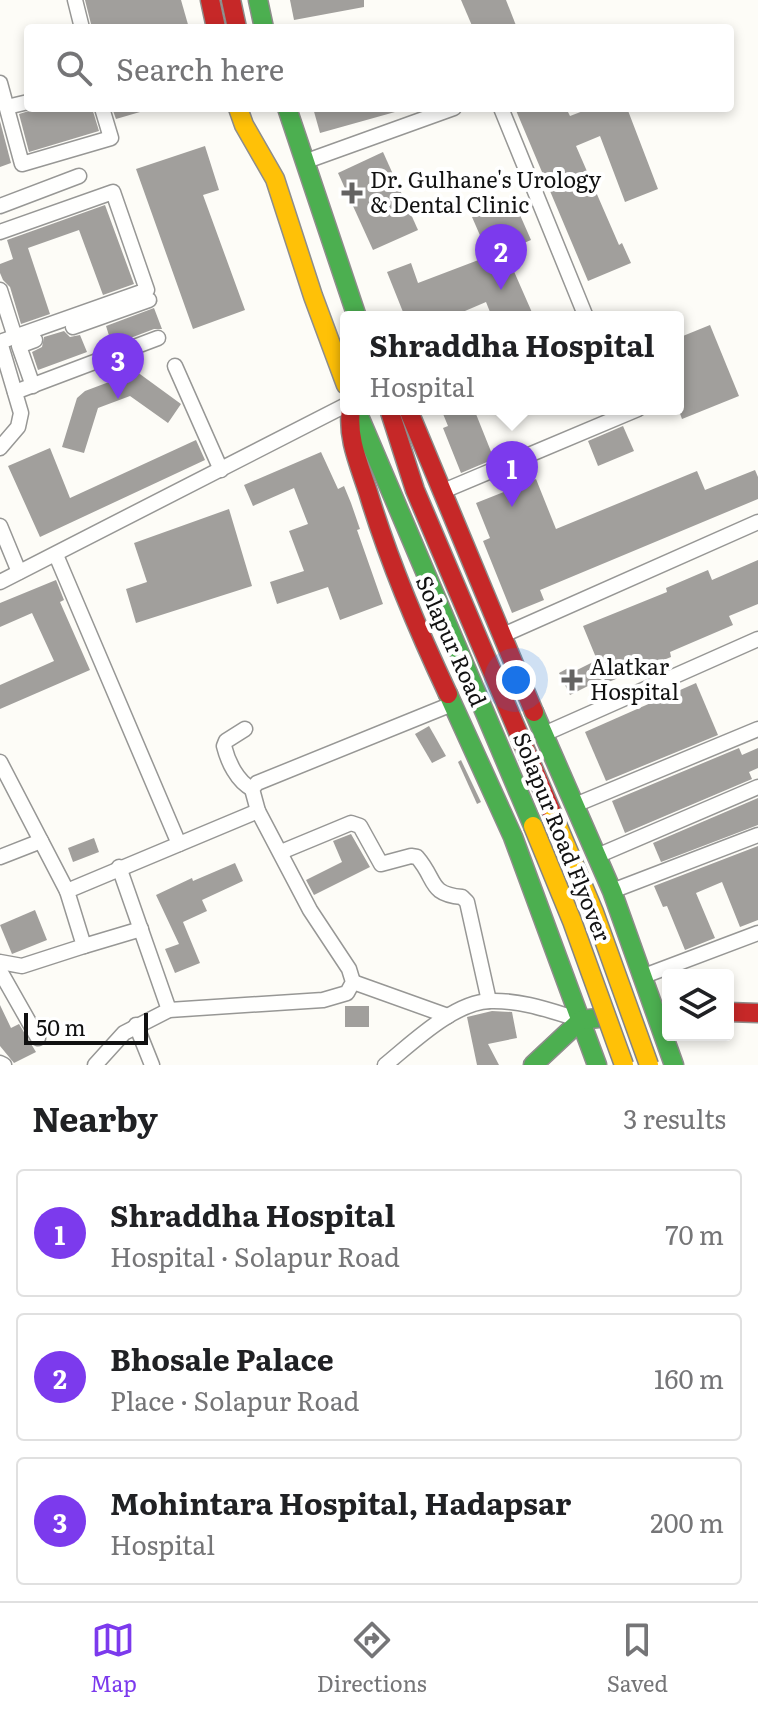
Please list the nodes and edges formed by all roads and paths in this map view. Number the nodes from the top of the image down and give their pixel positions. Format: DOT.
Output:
graph roads {
  1 [pos="75,0"];
  2 [pos="210,0"];
  3 [pos="231,0"];
  4 [pos="258,0"];
  5 [pos="81,24"];
  6 [pos="215,24"];
  7 [pos="236,24"];
  8 [pos="263,24"];
  9 [pos="0,83"];
  10 [pos="24,103"];
  11 [pos="7,107"];
  12 [pos="103,112"];
  13 [pos="239,112"];
  14 [pos="256,112"];
  15 [pos="288,112"];
  16 [pos="443,112"];
  17 [pos="503,112"];
  18 [pos="304,162"];
  19 [pos="79,176"];
  20 [pos="275,179"];
  21 [pos="0,206"];
  22 [pos="0,232"];
  23 [pos="0,290"];
  24 [pos="149,300"];
  25 [pos="355,311"];
  26 [pos="584,311"];
  27 [pos="15,337"];
  28 [pos="158,338"];
  29 [pos="0,342"];
  30 [pos="175,366"];
  31 [pos="340,369"];
  32 [pos="33,386"];
  33 [pos="15,392"];
  34 [pos="340,408"];
  35 [pos="352,415"];
  36 [pos="356,415"];
  37 [pos="391,415"];
  38 [pos="410,415"];
  39 [pos="624,415"];
  40 [pos="0,448"];
  41 [pos="221,470"];
  42 [pos="441,492"];
  43 [pos="758,522"];
  44 [pos="0,526"];
  45 [pos="56,555"];
  46 [pos="19,572"];
  47 [pos="0,582"];
  48 [pos="501,636"];
  49 [pos="758,639"];
  50 [pos="452,704"];
  51 [pos="245,729"];
  52 [pos="758,729"];
  53 [pos="544,734"];
  54 [pos="0,762"];
  55 [pos="758,787"];
  56 [pos="252,789"];
  57 [pos="575,805"];
  58 [pos="258,811"];
  59 [pos="758,835"];
  60 [pos="41,841"];
  61 [pos="179,844"];
  62 [pos="281,852"];
  63 [pos="597,856"];
  64 [pos="0,857"];
  65 [pos="119,867"];
  66 [pos="67,891"];
  67 [pos="612,891"];
  68 [pos="141,929"];
  69 [pos="758,933"];
  70 [pos="84,946"];
  71 [pos="0,962"];
  72 [pos="0,971"];
  73 [pos="644,976"];
  74 [pos="353,982"];
  75 [pos="489,1001"];
  76 [pos="169,1010"];
  77 [pos="662,1011"];
  78 [pos="734,1012"];
  79 [pos="758,1013"];
  80 [pos="448,1016"];
  81 [pos="581,1020"];
  82 [pos="136,1025"];
  83 [pos="38,1038"];
  84 [pos="669,1041"];
  85 [pos="100,1062"];
  86 [pos="152,1065"];
  87 [pos="385,1065"];
  88 [pos="533,1065"];
  89 [pos="597,1065"];
  90 [pos="624,1065"];
  91 [pos="649,1065"];
  92 [pos="674,1065"];
  1 -- 5 [label="street"];
  2 -- 6 [label="main road"];
  3 -- 7 [label="main road"];
  4 -- 8 [label="main road"];
  9 -- 11 [label="street"];
  10 -- 11 [label="street"];
  11 -- 12 [label="street"];
  13 -- 20 [label="main road"];
  14 -- 20 [label="main road"];
  15 -- 18 [label="main road"];
  16 -- 18 [label="street"];
  17 -- 26 [label="street"];
  18 -- 25 [label="main road"];
  19 -- 21 [label="street"];
  20 -- 31 [label="main road"];
  22 -- 27 [label="street"];
  23 -- 27 [label="street"];
  24 -- 32 [label="street"];
  27 -- 29 [label="street"];
  28 -- 32 [label="street"];
  29 -- 33 [label="street"];
  30 -- 41 [label="street"];
  32 -- 33 [label="street"];
  33 -- 40 [label="street"];
  34 -- 41 [label="street"];
  35 -- 50 [label="main road, Solapur Road"];
  36 -- 90 [label="main road, Solapur Road Flyover, bridge"];
  37 -- 91 [label="main road, Solapur Road Flyover, bridge"];
  38 -- 42 [label="main road"];
  39 -- 42 [label="street"];
  41 -- 45 [label="street"];
  42 -- 48 [label="main road"];
  43 -- 48 [label="street"];
  44 -- 46 [label="street"];
  45 -- 46 [label="street"];
  45 -- 61 [label="street"];
  46 -- 47 [label="street"];
  48 -- 53 [label="main road"];
  49 -- 53 [label="street"];
  50 -- 56 [label="street"];
  50 -- 81 [label="main road, Solapur Road"];
  51 -- 56 [label="street"];
  52 -- 57 [label="street"];
  53 -- 57 [label="main road"];
  54 -- 60 [label="street"];
  55 -- 63 [label="street"];
  56 -- 58 [label="street"];
  57 -- 63 [label="main road"];
  58 -- 61 [label="street"];
  58 -- 62 [label="street"];
  59 -- 67 [label="street"];
  60 -- 64 [label="street"];
  60 -- 66 [label="street"];
  61 -- 65 [label="street"];
  62 -- 74 [label="street"];
  62 -- 75 [label="street"];
  63 -- 67 [label="main road"];
  65 -- 66 [label="street"];
  65 -- 68 [label="street"];
  66 -- 70 [label="street"];
  67 -- 73 [label="main road"];
  68 -- 70 [label="street"];
  68 -- 76 [label="street"];
  69 -- 73 [label="street"];
  70 -- 71 [label="street"];
  72 -- 83 [label="street"];
  73 -- 77 [label="main road"];
  74 -- 76 [label="street"];
  74 -- 80 [label="street"];
  75 -- 80 [label="street"];
  75 -- 81 [label="street"];
  76 -- 82 [label="street"];
  77 -- 81 [label="main road"];
  78 -- 79 [label="main road"];
  80 -- 87 [label="street"];
  81 -- 88 [label="main road"];
  81 -- 89 [label="main road, Solapur Road"];
  82 -- 85 [label="street"];
  82 -- 86 [label="street"];
  84 -- 92 [label="main road"];
}
